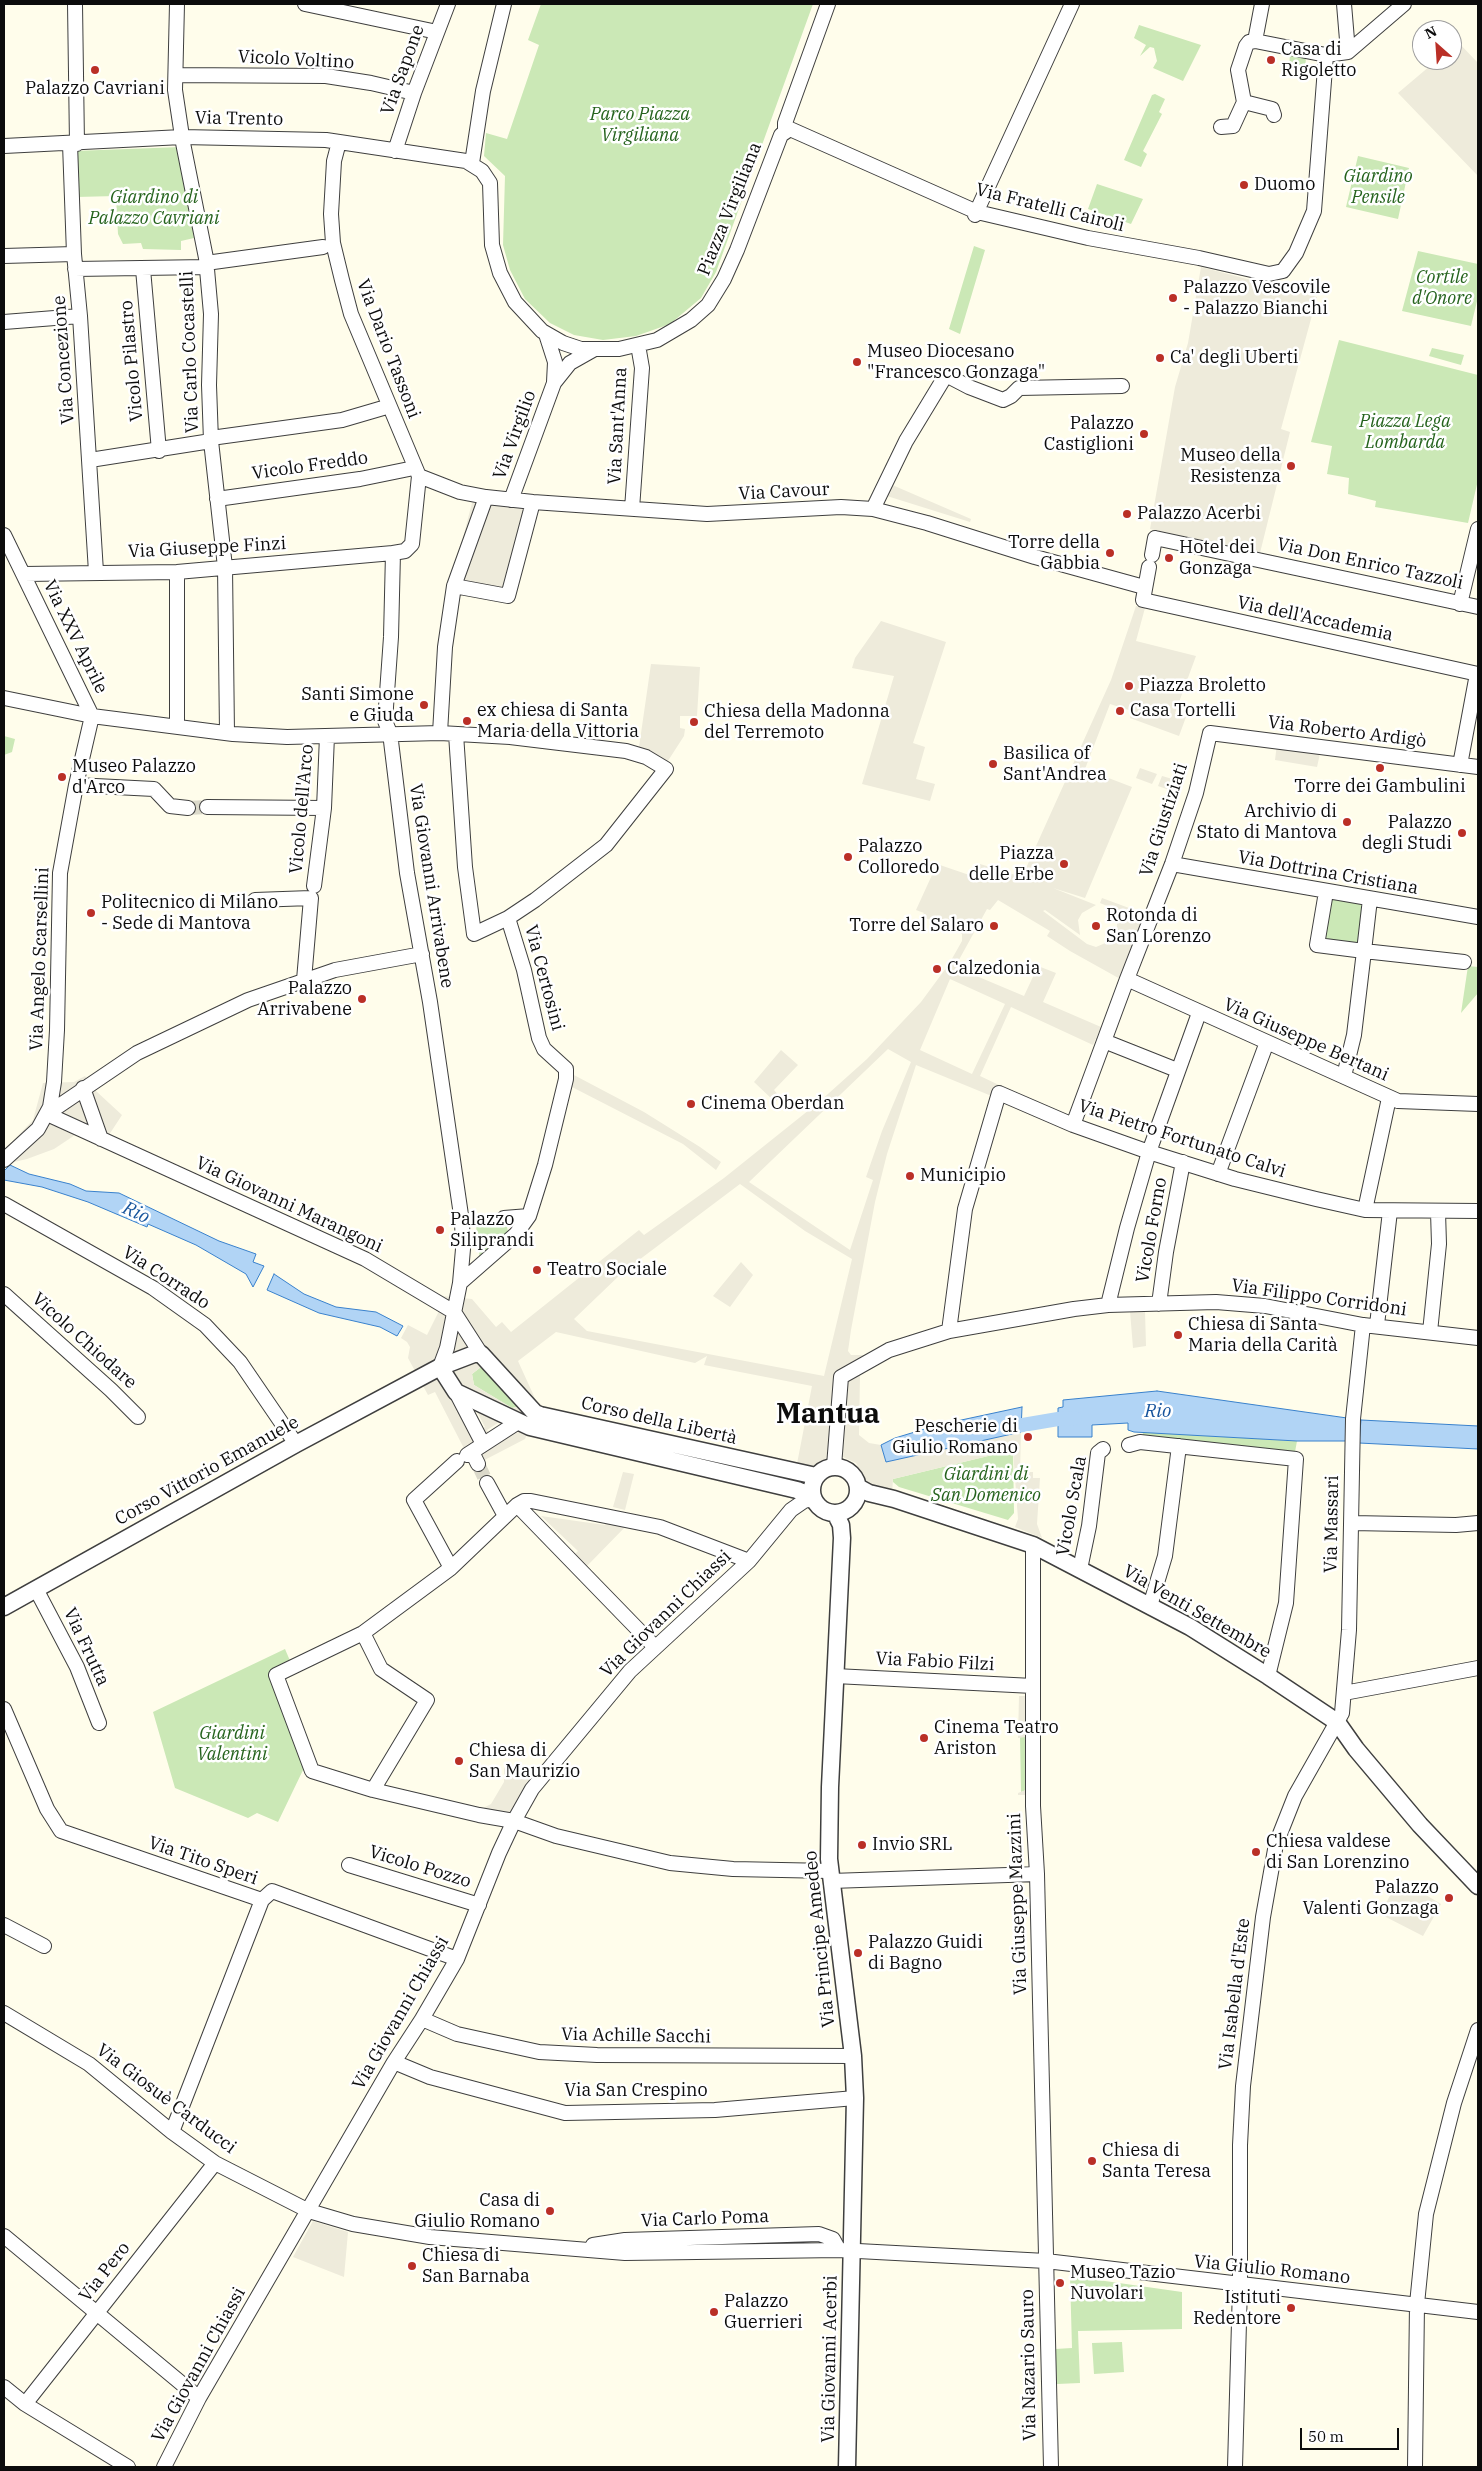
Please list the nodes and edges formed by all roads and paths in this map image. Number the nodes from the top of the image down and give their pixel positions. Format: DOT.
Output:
graph roads {
  1 [pos="75,4"];
  2 [pos="177,4"];
  3 [pos="305,4"];
  4 [pos="448,4"];
  5 [pos="501,4"];
  6 [pos="828,4"];
  7 [pos="1072,4"];
  8 [pos="1262,4"];
  9 [pos="1344,4"];
  10 [pos="1404,4"];
  11 [pos="437,32"];
  12 [pos="1256,42"];
  13 [pos="1345,53"];
  14 [pos="1326,55"];
  15 [pos="176,75"];
  16 [pos="414,93"];
  17 [pos="1244,102"];
  18 [pos="1274,115"];
  19 [pos="1221,127"];
  20 [pos="786,130"];
  21 [pos="182,137"];
  22 [pos="339,142"];
  23 [pos="73,144"];
  24 [pos="4,146"];
  25 [pos="395,151"];
  26 [pos="472,163"];
  27 [pos="976,214"];
  28 [pos="323,247"];
  29 [pos="74,254"];
  30 [pos="4,256"];
  31 [pos="206,265"];
  32 [pos="75,269"];
  33 [pos="143,269"];
  34 [pos="80,316"];
  35 [pos="4,322"];
  36 [pos="546,334"];
  37 [pos="638,345"];
  38 [pos="593,349"];
  39 [pos="554,383"];
  40 [pos="1122,386"];
  41 [pos="383,408"];
  42 [pos="211,440"];
  43 [pos="158,450"];
  44 [pos="90,460"];
  45 [pos="414,473"];
  46 [pos="486,497"];
  47 [pos="217,498"];
  48 [pos="512,500"];
  49 [pos="533,502"];
  50 [pos="632,509"];
  51 [pos="873,509"];
  52 [pos="1478,529"];
  53 [pos="4,535"];
  54 [pos="393,553"];
  55 [pos="225,567"];
  56 [pos="96,572"];
  57 [pos="177,572"];
  58 [pos="24,574"];
  59 [pos="454,586"];
  60 [pos="1144,594"];
  61 [pos="1460,604"];
  62 [pos="1478,606"];
  63 [pos="1478,674"];
  64 [pos="4,698"];
  65 [pos="92,716"];
  66 [pos="177,726"];
  67 [pos="227,733"];
  68 [pos="390,733"];
  69 [pos="440,733"];
  70 [pos="1210,733"];
  71 [pos="456,734"];
  72 [pos="326,736"];
  73 [pos="1460,765"];
  74 [pos="1478,767"];
  75 [pos="76,785"];
  76 [pos="207,807"];
  77 [pos="188,808"];
  78 [pos="324,808"];
  79 [pos="1172,864"];
  80 [pos="313,892"];
  81 [pos="1326,892"];
  82 [pos="255,900"];
  83 [pos="1370,900"];
  84 [pos="1478,917"];
  85 [pos="508,918"];
  86 [pos="1364,951"];
  87 [pos="422,954"];
  88 [pos="1464,962"];
  89 [pos="1126,979"];
  90 [pos="304,980"];
  91 [pos="1199,1012"];
  92 [pos="1104,1041"];
  93 [pos="1267,1042"];
  94 [pos="1177,1070"];
  95 [pos="1344,1076"];
  96 [pos="87,1086"];
  97 [pos="1389,1098"];
  98 [pos="1478,1104"];
  99 [pos="46,1114"];
  100 [pos="1073,1125"];
  101 [pos="103,1140"];
  102 [pos="1149,1152"];
  103 [pos="5,1159"];
  104 [pos="1183,1162"];
  105 [pos="1218,1174"];
  106 [pos="4,1204"];
  107 [pos="1365,1210"];
  108 [pos="1390,1211"];
  109 [pos="1478,1211"];
  110 [pos="1438,1212"];
  111 [pos="529,1216"];
  112 [pos="504,1218"];
  113 [pos="460,1283"];
  114 [pos="4,1294"];
  115 [pos="1159,1304"];
  116 [pos="1108,1305"];
  117 [pos="454,1312"];
  118 [pos="1370,1325"];
  119 [pos="948,1331"];
  120 [pos="1430,1332"];
  121 [pos="1478,1338"];
  122 [pos="481,1354"];
  123 [pos="435,1369"];
  124 [pos="456,1392"];
  125 [pos="138,1417"];
  126 [pos="527,1417"];
  127 [pos="296,1444"];
  128 [pos="1129,1445"];
  129 [pos="1179,1446"];
  130 [pos="1103,1449"];
  131 [pos="471,1455"];
  132 [pos="834,1466"];
  133 [pos="816,1476"];
  134 [pos="487,1482"];
  135 [pos="858,1487"];
  136 [pos="814,1499"];
  137 [pos="517,1506"];
  138 [pos="835,1513"];
  139 [pos="505,1516"];
  140 [pos="1478,1523"];
  141 [pos="1352,1524"];
  142 [pos="1033,1545"];
  143 [pos="749,1561"];
  144 [pos="451,1568"];
  145 [pos="1080,1569"];
  146 [pos="36,1589"];
  147 [pos="1150,1606"];
  148 [pos="4,1607"];
  149 [pos="363,1633"];
  150 [pos="655,1647"];
  151 [pos="1478,1668"];
  152 [pos="835,1676"];
  153 [pos="1268,1676"];
  154 [pos="1033,1686"];
  155 [pos="1344,1693"];
  156 [pos="4,1709"];
  157 [pos="1337,1722"];
  158 [pos="99,1723"];
  159 [pos="373,1790"];
  160 [pos="514,1821"];
  161 [pos="349,1865"];
  162 [pos="1037,1874"];
  163 [pos="830,1876"];
  164 [pos="1478,1886"];
  165 [pos="262,1900"];
  166 [pos="479,1905"];
  167 [pos="4,1925"];
  168 [pos="44,1946"];
  169 [pos="457,1959"];
  170 [pos="4,2013"];
  171 [pos="422,2019"];
  172 [pos="1478,2030"];
  173 [pos="853,2056"];
  174 [pos="394,2062"];
  175 [pos="855,2098"];
  176 [pos="172,2132"];
  177 [pos="215,2163"];
  178 [pos="309,2211"];
  179 [pos="4,2236"];
  180 [pos="846,2250"];
  181 [pos="1046,2261"];
  182 [pos="1240,2286"];
  183 [pos="1417,2304"];
  184 [pos="97,2312"];
  185 [pos="1478,2312"];
  186 [pos="4,2387"];
  187 [pos="200,2398"];
  188 [pos="25,2404"];
  189 [pos="128,2467"];
  190 [pos="164,2467"];
  191 [pos="847,2467"];
  192 [pos="1051,2467"];
  193 [pos="1235,2467"];
  194 [pos="1415,2467"];
  1 -- 23 [label="street, Via Concezione"];
  2 -- 15 [label="street, Via Carlo Cocastelli"];
  3 -- 11 [label="street"];
  4 -- 11 [label="street, Via Sapone"];
  5 -- 26 [label="street"];
  6 -- 20 [label="street, Piazza Virgiliana"];
  7 -- 27 [label="street"];
  8 -- 12 [label="street"];
  9 -- 13 [label="street"];
  10 -- 13 [label="street"];
  11 -- 16 [label="street, Via Sapone"];
  12 -- 14 [label="street"];
  12 -- 17 [label="street"];
  13 -- 14 [label="street"];
  14 -- 27 [label="street, Via Fratelli Cairoli"];
  15 -- 16 [label="street, Vicolo Voltino"];
  15 -- 21 [label="street, Via Carlo Cocastelli"];
  16 -- 25 [label="street, Via Sapone"];
  17 -- 18 [label="street"];
  17 -- 19 [label="street"];
  20 -- 27 [label="street, Via Fratelli Cairoli"];
  20 -- 37 [label="street, Piazza Virgiliana"];
  21 -- 22 [label="street, Via Trento"];
  21 -- 23 [label="street, Via Trento"];
  21 -- 31 [label="street, Via Carlo Cocastelli"];
  22 -- 25 [label="street, Via Trento"];
  22 -- 45 [label="street, Via Dario Tassoni"];
  23 -- 24 [label="street, Via Trento"];
  23 -- 29 [label="street, Via Concezione"];
  25 -- 26 [label="street, Via Trento"];
  26 -- 36 [label="street, Piazza Virgiliana"];
  28 -- 31 [label="street"];
  29 -- 30 [label="street"];
  29 -- 32 [label="street, Via Concezione"];
  31 -- 33 [label="street"];
  31 -- 42 [label="street, Via Carlo Cocastelli"];
  32 -- 33 [label="street"];
  32 -- 34 [label="street, Via Concezione"];
  33 -- 43 [label="street, Vicolo Pilastro"];
  34 -- 35 [label="street"];
  34 -- 44 [label="street, Via Concezione"];
  36 -- 38 [label="street, Piazza Virgiliana"];
  36 -- 39 [label="street, Via Virgilio"];
  37 -- 38 [label="street, Piazza Virgiliana"];
  37 -- 50 [label="street, Via Sant'Anna"];
  38 -- 39 [label="street, Via Virgilio"];
  39 -- 48 [label="street, Via Virgilio"];
  40 -- 51 [label="street"];
  41 -- 42 [label="street"];
  42 -- 43 [label="street"];
  42 -- 47 [label="street, Via Carlo Cocastelli"];
  43 -- 44 [label="street"];
  44 -- 56 [label="street, Via Concezione"];
  45 -- 46 [label="street, Via Cavour"];
  45 -- 47 [label="street, Vicolo Freddo"];
  45 -- 54 [label="street"];
  46 -- 48 [label="street, Via Cavour"];
  46 -- 59 [label="street"];
  47 -- 55 [label="street, Via Carlo Cocastelli"];
  48 -- 49 [label="street, Via Cavour"];
  49 -- 50 [label="street, Via Cavour"];
  49 -- 59 [label="street"];
  50 -- 51 [label="street, Via Cavour"];
  51 -- 60 [label="street, Via Cavour"];
  52 -- 61 [label="street"];
  53 -- 58 [label="street, Via XXV Aprile"];
  54 -- 55 [label="street, Via Giuseppe Finzi"];
  54 -- 68 [label="street, Via Giovanni Arrivabene"];
  55 -- 57 [label="street, Via Giuseppe Finzi"];
  55 -- 67 [label="street, Via Carlo Cocastelli"];
  56 -- 57 [label="street, Via Giuseppe Finzi"];
  56 -- 58 [label="street, Via Giuseppe Finzi"];
  57 -- 66 [label="street"];
  58 -- 65 [label="street, Via XXV Aprile"];
  59 -- 69 [label="street"];
  60 -- 61 [label="street, Via Don Enrico Tazzoli"];
  60 -- 63 [label="street, Via dell'Accademia"];
  61 -- 62 [label="street, Via Don Enrico Tazzoli"];
  63 -- 73 [label="street"];
  64 -- 65 [label="street"];
  65 -- 66 [label="street"];
  65 -- 75 [label="street, Via Angelo Scarsellini"];
  66 -- 67 [label="street"];
  67 -- 72 [label="street"];
  68 -- 69 [label="street"];
  68 -- 72 [label="street"];
  68 -- 87 [label="street, Via Giovanni Arrivabene"];
  69 -- 71 [label="street"];
  70 -- 73 [label="street, Via Roberto Ardigò"];
  70 -- 79 [label="street, Via Giustiziati"];
  71 -- 85 [label="street"];
  71 -- 85 [label="street"];
  72 -- 78 [label="street, Vicolo dell'Arco"];
  73 -- 74 [label="street, Via Roberto Ardigò"];
  75 -- 77 [label="street"];
  75 -- 99 [label="street, Via Angelo Scarsellini"];
  76 -- 78 [label="street"];
  78 -- 80 [label="street, Vicolo dell'Arco"];
  79 -- 81 [label="street, Via Dottrina Cristiana"];
  79 -- 89 [label="street, Via Giustiziati"];
  80 -- 82 [label="street"];
  80 -- 90 [label="street, Vicolo dell'Arco"];
  81 -- 83 [label="street, Via Dottrina Cristiana"];
  81 -- 86 [label="street"];
  83 -- 84 [label="street, Via Dottrina Cristiana"];
  83 -- 86 [label="street"];
  85 -- 111 [label="street, Via Certosini"];
  86 -- 88 [label="street"];
  86 -- 95 [label="street"];
  87 -- 90 [label="street"];
  87 -- 113 [label="street, Via Giovanni Arrivabene"];
  89 -- 91 [label="street, Via Giuseppe Bertani"];
  89 -- 92 [label="street, Via Giustiziati"];
  90 -- 96 [label="street"];
  91 -- 93 [label="street, Via Giuseppe Bertani"];
  91 -- 94 [label="street"];
  92 -- 94 [label="street"];
  92 -- 100 [label="street, Via Giustiziati"];
  93 -- 95 [label="street, Via Giuseppe Bertani"];
  93 -- 105 [label="street"];
  94 -- 102 [label="street"];
  95 -- 97 [label="street, Via Giuseppe Bertani"];
  96 -- 99 [label="street"];
  96 -- 101 [label="street"];
  97 -- 98 [label="street, Via Giuseppe Bertani"];
  97 -- 107 [label="street"];
  99 -- 101 [label="street, Via Giovanni Marangoni"];
  99 -- 103 [label="street"];
  100 -- 102 [label="street, Via Pietro Fortunato Calvi"];
  100 -- 119 [label="street, Via Pietro Fortunato Calvi"];
  101 -- 117 [label="street, Via Giovanni Marangoni"];
  102 -- 104 [label="street, Via Pietro Fortunato Calvi"];
  102 -- 116 [label="street"];
  104 -- 105 [label="street, Via Pietro Fortunato Calvi"];
  104 -- 115 [label="street, Vicolo Forno"];
  105 -- 107 [label="street, Via Pietro Fortunato Calvi"];
  106 -- 127 [label="street, Via Corrado"];
  107 -- 108 [label="street, Via Pietro Fortunato Calvi"];
  108 -- 110 [label="street, Via Pietro Fortunato Calvi"];
  108 -- 118 [label="street, Via Massari"];
  109 -- 110 [label="street, Via Pietro Fortunato Calvi"];
  110 -- 120 [label="street"];
  111 -- 112 [label="street"];
  111 -- 113 [label="street"];
  113 -- 117 [label="street, Via Giovanni Arrivabene"];
  114 -- 125 [label="street, Vicolo Chiodare"];
  115 -- 116 [label="street, Via Filippo Corridoni"];
  115 -- 118 [label="street, Via Filippo Corridoni"];
  116 -- 119 [label="street, Via Filippo Corridoni"];
  117 -- 122 [label="street"];
  117 -- 123 [label="street, Via Giovanni Arrivabene"];
  118 -- 120 [label="street, Via Filippo Corridoni"];
  118 -- 141 [label="street, Via Massari"];
  119 -- 132 [label="street, Via Filippo Corridoni"];
  120 -- 121 [label="street, Via Filippo Corridoni"];
  122 -- 123 [label="street, Corso Vittorio Emanuele"];
  122 -- 126 [label="street"];
  123 -- 124 [label="street"];
  123 -- 127 [label="street, Corso Vittorio Emanuele"];
  124 -- 126 [label="street"];
  124 -- 131 [label="street"];
  126 -- 131 [label="street"];
  126 -- 133 [label="street, Corso della Libertà"];
  126 -- 136 [label="street, Corso della Libertà"];
  127 -- 146 [label="street, Corso Vittorio Emanuele"];
  128 -- 129 [label="street"];
  129 -- 147 [label="street"];
  129 -- 153 [label="street"];
  130 -- 145 [label="street, Vicolo Scala"];
  131 -- 144 [label="street"];
  132 -- 133 [label="street"];
  132 -- 135 [label="street"];
  133 -- 136 [label="street"];
  134 -- 139 [label="street"];
  135 -- 138 [label="street"];
  135 -- 142 [label="street, Via Venti Settembre"];
  136 -- 138 [label="street"];
  136 -- 143 [label="street, Via Giovanni Chiassi"];
  137 -- 139 [label="street"];
  137 -- 143 [label="street"];
  137 -- 150 [label="street"];
  138 -- 152 [label="street, Via Principe Amedeo"];
  139 -- 144 [label="street"];
  140 -- 141 [label="street"];
  141 -- 155 [label="street, Via Massari"];
  142 -- 145 [label="street, Via Venti Settembre"];
  142 -- 154 [label="street, Via Giuseppe Mazzini"];
  143 -- 150 [label="street, Via Giovanni Chiassi"];
  144 -- 149 [label="street"];
  145 -- 147 [label="street, Via Venti Settembre"];
  146 -- 148 [label="street, Corso Vittorio Emanuele"];
  146 -- 158 [label="street, Via Frutta"];
  147 -- 153 [label="street, Via Venti Settembre"];
  149 -- 159 [label="street"];
  149 -- 159 [label="street"];
  150 -- 160 [label="street, Via Giovanni Chiassi"];
  151 -- 155 [label="street"];
  152 -- 154 [label="street, Via Fabio Filzi"];
  152 -- 163 [label="street, Via Principe Amedeo"];
  153 -- 157 [label="street, Via Venti Settembre"];
  154 -- 162 [label="street, Via Giuseppe Mazzini"];
  155 -- 157 [label="street, Via Massari"];
  156 -- 165 [label="street, Via Tito Speri"];
  157 -- 164 [label="street"];
  157 -- 182 [label="street, Via Isabella d'Este"];
  159 -- 160 [label="street"];
  160 -- 163 [label="street"];
  160 -- 166 [label="street, Via Giovanni Chiassi"];
  161 -- 166 [label="street, Vicolo Pozzo"];
  162 -- 163 [label="street"];
  162 -- 181 [label="street, Via Giuseppe Mazzini"];
  163 -- 173 [label="street, Via Principe Amedeo"];
  165 -- 169 [label="street, Via Tito Speri"];
  165 -- 176 [label="street"];
  166 -- 169 [label="street, Via Giovanni Chiassi"];
  167 -- 168 [label="street"];
  169 -- 171 [label="street, Via Giovanni Chiassi"];
  170 -- 176 [label="street, Via Giosuè Carducci"];
  171 -- 173 [label="street, Via Achille Sacchi"];
  171 -- 174 [label="street, Via Giovanni Chiassi"];
  172 -- 183 [label="street"];
  173 -- 175 [label="street, Via Principe Amedeo"];
  174 -- 175 [label="street, Via San Crespino"];
  174 -- 178 [label="street, Via Giovanni Chiassi"];
  175 -- 180 [label="street, Via Principe Amedeo"];
  176 -- 177 [label="street, Via Giosuè Carducci"];
  177 -- 178 [label="street, Via Giosuè Carducci"];
  177 -- 184 [label="street, Via Pero"];
  178 -- 180 [label="street, Via Carlo Poma"];
  178 -- 187 [label="street, Via Giovanni Chiassi"];
  179 -- 184 [label="street"];
  180 -- 181 [label="street, Via Giulio Romano"];
  180 -- 191 [label="street, Via Giovanni Acerbi"];
  181 -- 182 [label="street, Via Giulio Romano"];
  181 -- 192 [label="street, Via Nazario Sauro"];
  182 -- 183 [label="street, Via Giulio Romano"];
  182 -- 193 [label="street, Via Isabella d'Este"];
  183 -- 185 [label="street, Via Giulio Romano"];
  183 -- 194 [label="street"];
  184 -- 187 [label="street"];
  184 -- 188 [label="street, Via Pero"];
  186 -- 188 [label="street"];
  187 -- 190 [label="street, Via Giovanni Chiassi"];
  188 -- 189 [label="street"];
}
